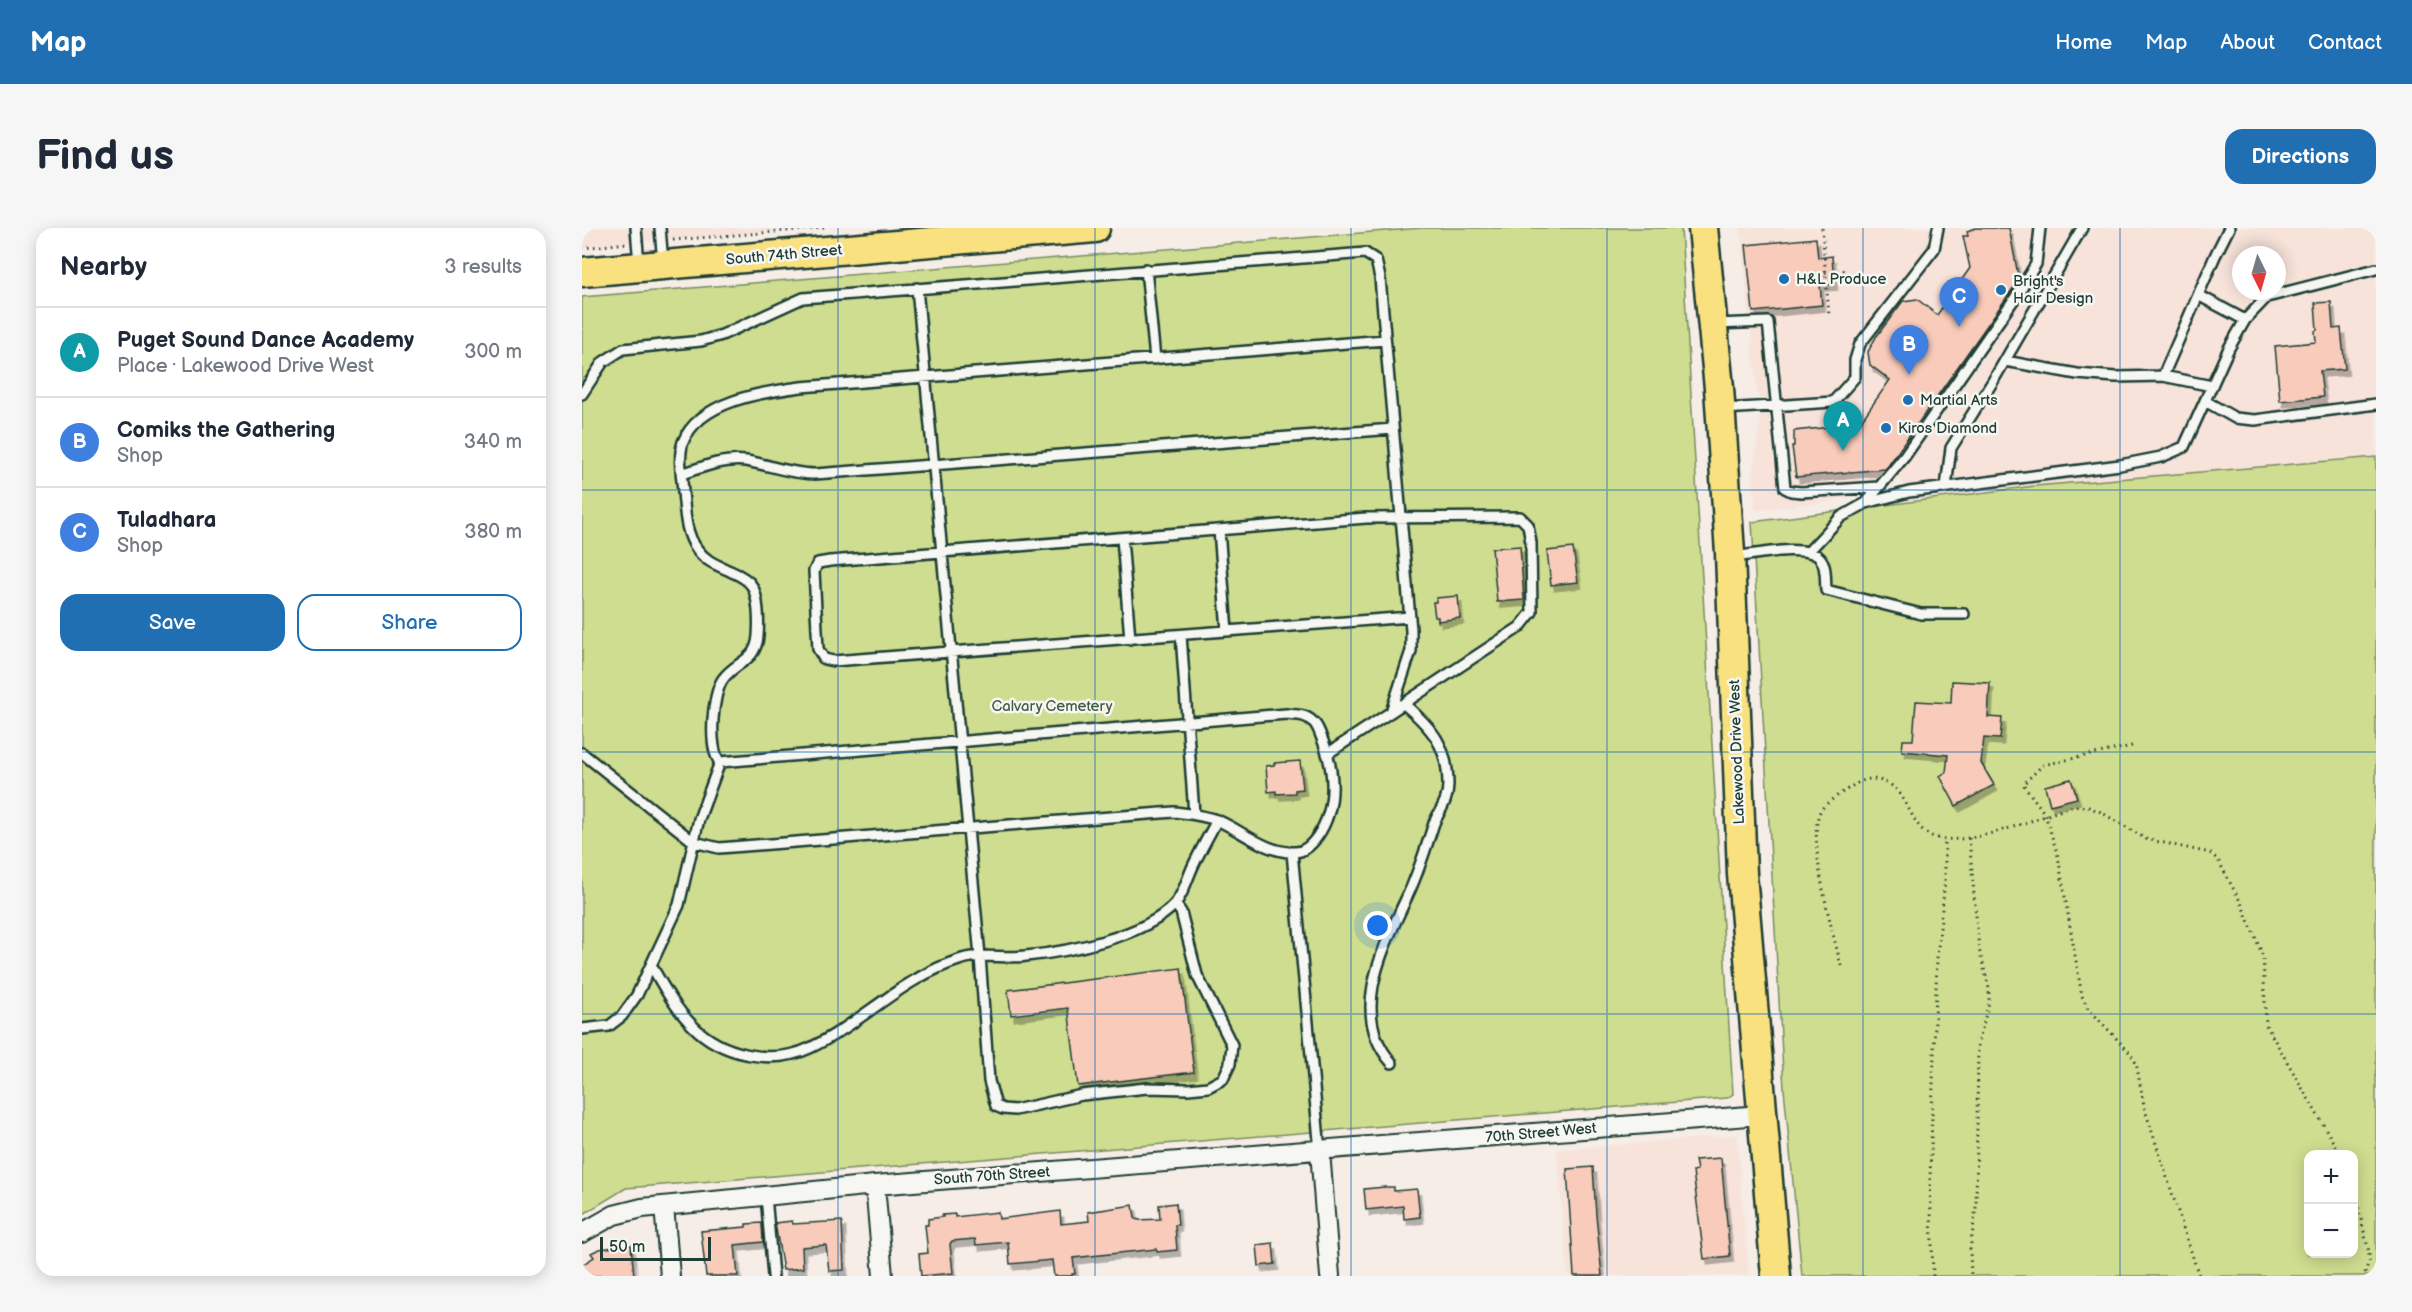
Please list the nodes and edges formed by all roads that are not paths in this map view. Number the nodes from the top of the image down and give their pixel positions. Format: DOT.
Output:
graph roads {
  1 [pos="636,228"];
  2 [pos="660,228"];
  3 [pos="1095,228"];
  4 [pos="1703,228"];
  5 [pos="1938,228"];
  6 [pos="2040,228"];
  7 [pos="2082,228"];
  8 [pos="2229,228"];
  9 [pos="1001,232"];
  10 [pos="650,254"];
  11 [pos="1146,269"];
  12 [pos="2376,269"];
  13 [pos="582,272"];
  14 [pos="917,288"];
  15 [pos="2198,295"];
  16 [pos="2245,320"];
  17 [pos="1713,324"];
  18 [pos="1385,340"];
  19 [pos="1155,359"];
  20 [pos="2005,361"];
  21 [pos="2163,375"];
  22 [pos="925,378"];
  23 [pos="2212,386"];
  24 [pos="582,394"];
  25 [pos="2205,401"];
  26 [pos="2376,404"];
  27 [pos="1776,406"];
  28 [pos="1720,410"];
  29 [pos="1393,429"];
  30 [pos="934,465"];
  31 [pos="682,474"];
  32 [pos="1879,487"];
  33 [pos="1946,488"];
  34 [pos="1866,503"];
  35 [pos="1401,518"];
  36 [pos="1219,530"];
  37 [pos="1122,538"];
  38 [pos="1809,551"];
  39 [pos="942,552"];
  40 [pos="1731,557"];
  41 [pos="1964,614"];
  42 [pos="1410,617"];
  43 [pos="1227,631"];
  44 [pos="1181,635"];
  45 [pos="1130,639"];
  46 [pos="951,653"];
  47 [pos="1404,704"];
  48 [pos="1391,712"];
  49 [pos="1188,722"];
  50 [pos="959,741"];
  51 [pos="582,753"];
  52 [pos="1327,754"];
  53 [pos="720,762"];
  54 [pos="1194,814"];
  55 [pos="1217,820"];
  56 [pos="967,828"];
  57 [pos="694,842"];
  58 [pos="1292,852"];
  59 [pos="1175,904"];
  60 [pos="980,956"];
  61 [pos="651,965"];
  62 [pos="582,1029"];
  63 [pos="1392,1063"];
  64 [pos="1761,1116"];
  65 [pos="1320,1151"];
  66 [pos="875,1185"];
  67 [pos="766,1196"];
  68 [pos="664,1206"];
  69 [pos="582,1233"];
  70 [pos="670,1276"];
  71 [pos="773,1276"];
  72 [pos="883,1276"];
  73 [pos="1330,1276"];
  74 [pos="1776,1276"];
  1 -- 10 [label="lane"];
  2 -- 10 [label="lane"];
  3 -- 9 [label="main road, South 74th Street"];
  4 -- 17 [label="main road, Lakewood Drive West"];
  5 -- 27 [label="lane"];
  6 -- 32 [label="lane"];
  7 -- 20 [label="lane"];
  8 -- 15 [label="lane"];
  9 -- 10 [label="main road, South 74th Street"];
  10 -- 13 [label="main road, South 74th Street"];
  11 -- 14 [label="lane"];
  11 -- 18 [label="lane"];
  11 -- 19 [label="lane"];
  12 -- 16 [label="lane"];
  14 -- 22 [label="lane"];
  14 -- 24 [label="lane"];
  15 -- 16 [label="lane"];
  15 -- 21 [label="lane"];
  16 -- 23 [label="lane"];
  17 -- 27 [label="lane"];
  17 -- 28 [label="main road, Lakewood Drive West"];
  18 -- 19 [label="lane"];
  18 -- 29 [label="lane"];
  19 -- 22 [label="lane"];
  20 -- 21 [label="lane"];
  20 -- 33 [label="lane"];
  21 -- 23 [label="lane"];
  22 -- 30 [label="lane"];
  22 -- 31 [label="lane"];
  23 -- 25 [label="lane"];
  25 -- 26 [label="lane"];
  25 -- 33 [label="lane"];
  27 -- 28 [label="lane"];
  27 -- 32 [label="lane"];
  28 -- 40 [label="main road, Lakewood Drive West"];
  29 -- 30 [label="lane"];
  29 -- 35 [label="lane"];
  30 -- 31 [label="lane"];
  30 -- 39 [label="lane"];
  31 -- 53 [label="lane"];
  32 -- 34 [label="lane"];
  33 -- 34 [label="lane"];
  34 -- 38 [label="lane"];
  35 -- 36 [label="lane"];
  35 -- 42 [label="lane"];
  35 -- 47 [label="lane"];
  36 -- 37 [label="lane"];
  36 -- 43 [label="lane"];
  37 -- 39 [label="lane"];
  37 -- 45 [label="lane"];
  38 -- 40 [label="lane"];
  38 -- 41 [label="lane"];
  39 -- 46 [label="lane"];
  39 -- 46 [label="lane"];
  40 -- 64 [label="main road, Lakewood Drive West"];
  42 -- 43 [label="lane"];
  42 -- 48 [label="lane"];
  43 -- 44 [label="lane"];
  44 -- 45 [label="lane"];
  44 -- 49 [label="lane"];
  45 -- 46 [label="lane"];
  46 -- 50 [label="lane"];
  47 -- 48 [label="lane"];
  47 -- 63 [label="lane"];
  48 -- 52 [label="lane"];
  49 -- 50 [label="lane"];
  49 -- 52 [label="lane"];
  49 -- 54 [label="lane"];
  50 -- 53 [label="lane"];
  50 -- 56 [label="lane"];
  51 -- 57 [label="lane"];
  52 -- 58 [label="lane"];
  53 -- 57 [label="lane"];
  54 -- 55 [label="lane"];
  54 -- 56 [label="lane"];
  55 -- 58 [label="lane"];
  55 -- 59 [label="lane"];
  56 -- 57 [label="lane"];
  56 -- 60 [label="lane"];
  57 -- 61 [label="lane"];
  58 -- 65 [label="lane"];
  59 -- 60 [label="lane"];
  59 -- 60 [label="lane"];
  60 -- 61 [label="lane"];
  61 -- 62 [label="lane"];
  64 -- 65 [label="street, 70th Street West"];
  64 -- 74 [label="main road, Lakewood Drive West"];
  65 -- 66 [label="street, South 70th Street"];
  65 -- 73 [label="street"];
  66 -- 67 [label="street, South 70th Street"];
  66 -- 72 [label="street"];
  67 -- 68 [label="street, South 70th Street"];
  67 -- 71 [label="lane"];
  68 -- 69 [label="street, South 70th Street"];
  68 -- 70 [label="street"];
}
